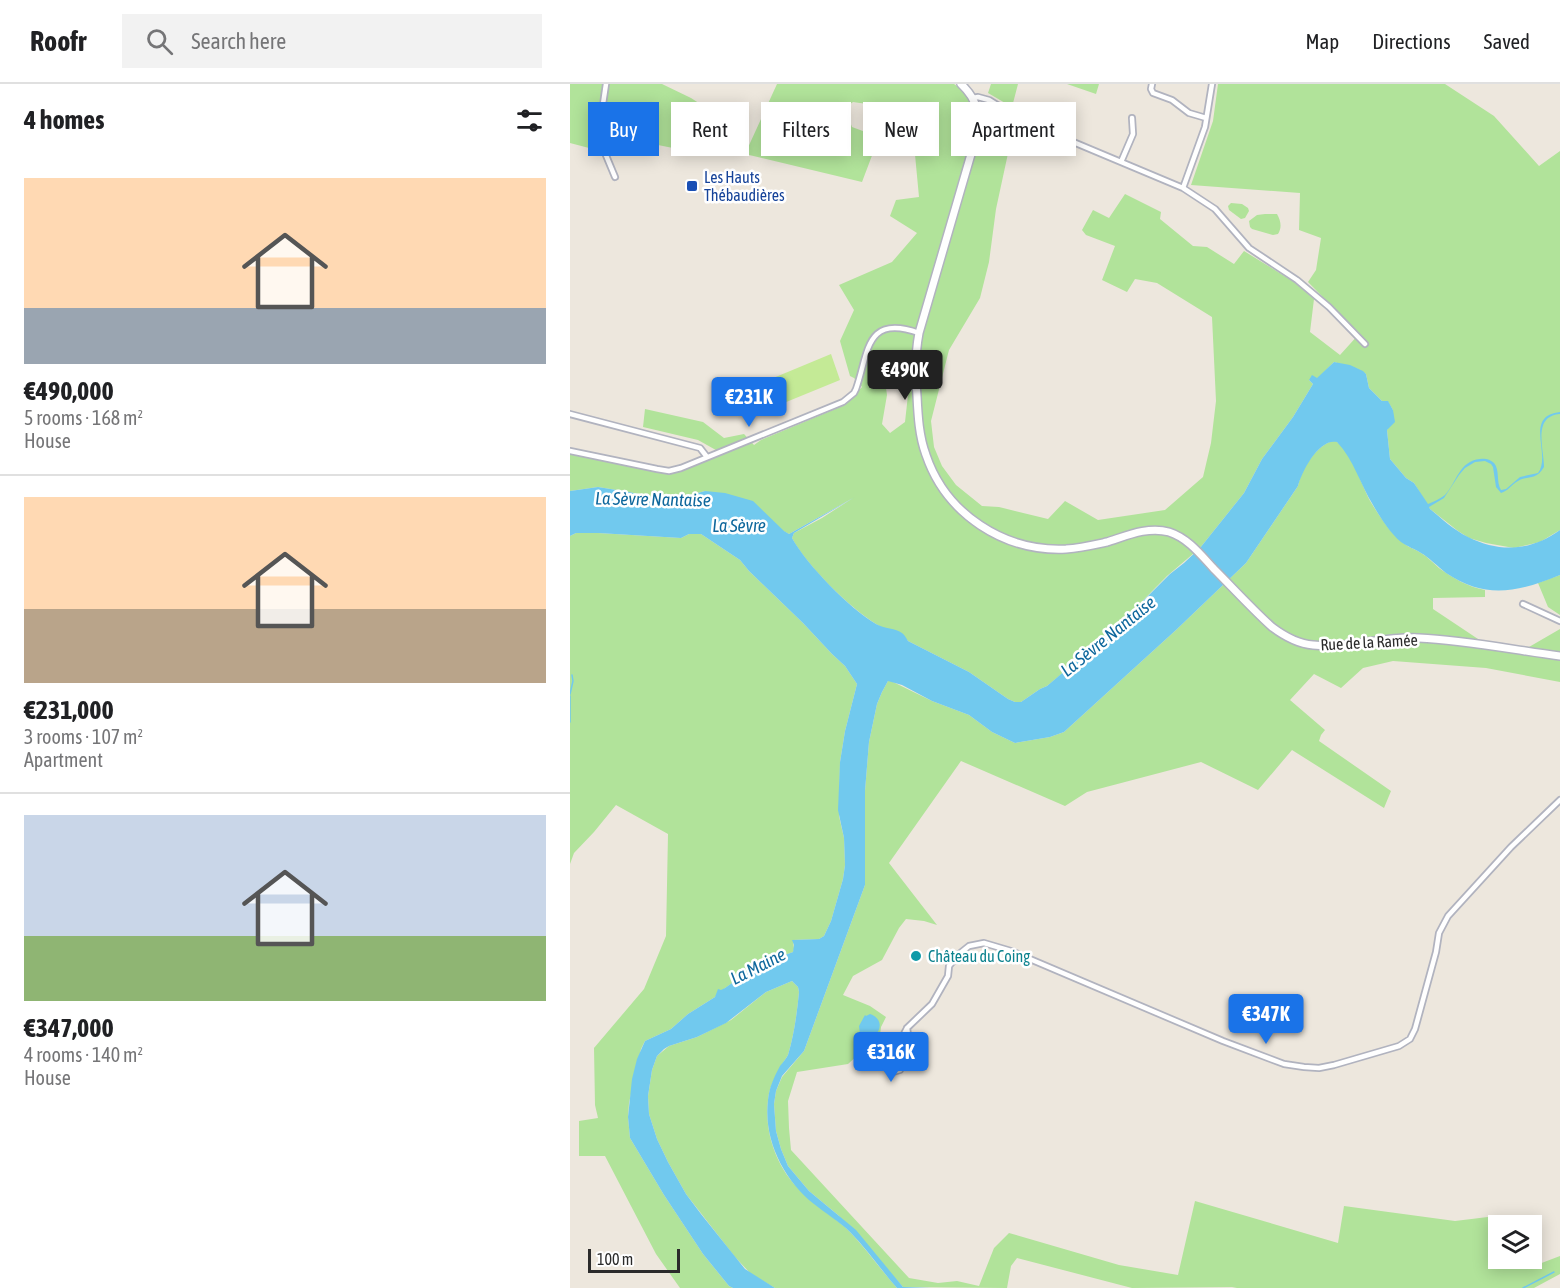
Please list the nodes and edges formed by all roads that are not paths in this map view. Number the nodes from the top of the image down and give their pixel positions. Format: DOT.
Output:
graph roads {
  1 [pos="606,84"];
  2 [pos="961,84"];
  3 [pos="1152,84"];
  4 [pos="1212,84"];
  5 [pos="973,98"];
  6 [pos="974,102"];
  7 [pos="992,102"];
  8 [pos="1132,118"];
  9 [pos="1206,118"];
  10 [pos="1076,143"];
  11 [pos="971,156"];
  12 [pos="1121,162"];
  13 [pos="615,177"];
  14 [pos="1183,188"];
  15 [pos="919,333"];
  16 [pos="1365,344"];
  17 [pos="570,414"];
  18 [pos="570,451"];
  19 [pos="707,457"];
  20 [pos="1523,604"];
  21 [pos="1560,621"];
  22 [pos="1560,656"];
  23 [pos="1560,800"];
  24 [pos="907,1028"];
  1 -- 13 [label="street"];
  2 -- 5 [label="main road"];
  3 -- 9 [label="street"];
  4 -- 9 [label="street"];
  5 -- 6 [label="main road"];
  5 -- 7 [label="street"];
  8 -- 12 [label="street"];
  9 -- 14 [label="street"];
  10 -- 12 [label="street"];
  11 -- 15 [label="main road"];
  12 -- 14 [label="street"];
  14 -- 16 [label="street"];
  15 -- 19 [label="street"];
  15 -- 22 [label="main road, Rue de la Ramée"];
  17 -- 19 [label="street"];
  18 -- 19 [label="street"];
  20 -- 21 [label="street"];
  23 -- 24 [label="street"];
  24 -- 24 [label="street"];
}
